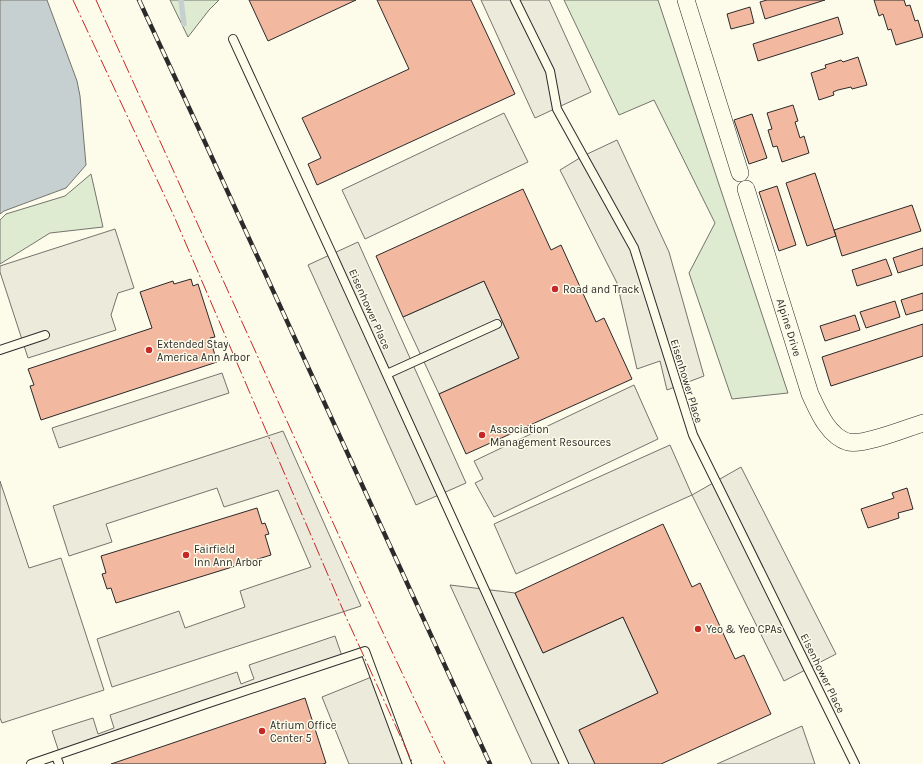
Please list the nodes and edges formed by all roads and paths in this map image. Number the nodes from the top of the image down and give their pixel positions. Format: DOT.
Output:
graph roads {
  1 [pos="515,0"];
  2 [pos="686,0"];
  3 [pos="233,39"];
  4 [pos="497,324"];
  5 [pos="45,335"];
  6 [pos="0,350"];
  7 [pos="387,374"];
  8 [pos="923,423"];
  9 [pos="57,760"];
  10 [pos="32,764"];
  11 [pos="407,764"];
  12 [pos="564,764"];
  13 [pos="855,764"];
  1 -- 13 [label="lane, Eisenhower Place"];
  2 -- 8 [label="street, Alpine Drive"];
  3 -- 7 [label="lane, Eisenhower Place"];
  4 -- 7 [label="lane"];
  5 -- 6 [label="lane"];
  7 -- 12 [label="lane, Eisenhower Place"];
  9 -- 10 [label="lane"];
  9 -- 11 [label="lane"];
}
